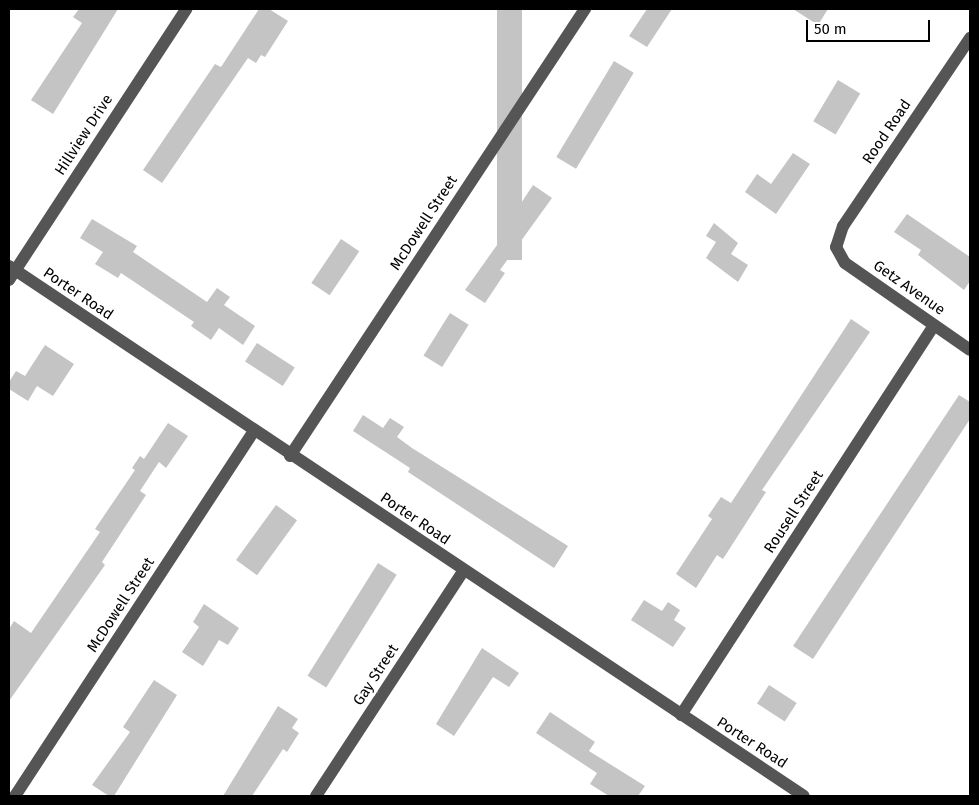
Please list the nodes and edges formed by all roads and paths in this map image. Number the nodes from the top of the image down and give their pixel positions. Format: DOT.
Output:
graph roads {
  1 [pos="186,9"];
  2 [pos="585,9"];
  3 [pos="970,38"];
  4 [pos="836,247"];
  5 [pos="11,272"];
  6 [pos="934,326"];
  7 [pos="970,350"];
  8 [pos="253,432"];
  9 [pos="290,456"];
  10 [pos="463,571"];
  11 [pos="681,715"];
  12 [pos="15,796"];
  13 [pos="316,796"];
  14 [pos="804,796"];
  1 -- 5 [label="street, Hillview Drive"];
  2 -- 9 [label="street, McDowell Street"];
  3 -- 4 [label="street, Rood Road"];
  4 -- 6 [label="street, Getz Avenue"];
  5 -- 8 [label="street, Porter Road"];
  6 -- 7 [label="street, Getz Avenue"];
  6 -- 11 [label="street, Rousell Street"];
  8 -- 9 [label="street, Porter Road"];
  8 -- 12 [label="street, McDowell Street"];
  9 -- 10 [label="street, Porter Road"];
  10 -- 11 [label="street, Porter Road"];
  10 -- 13 [label="street, Gay Street"];
  11 -- 14 [label="street, Porter Road"];
}
